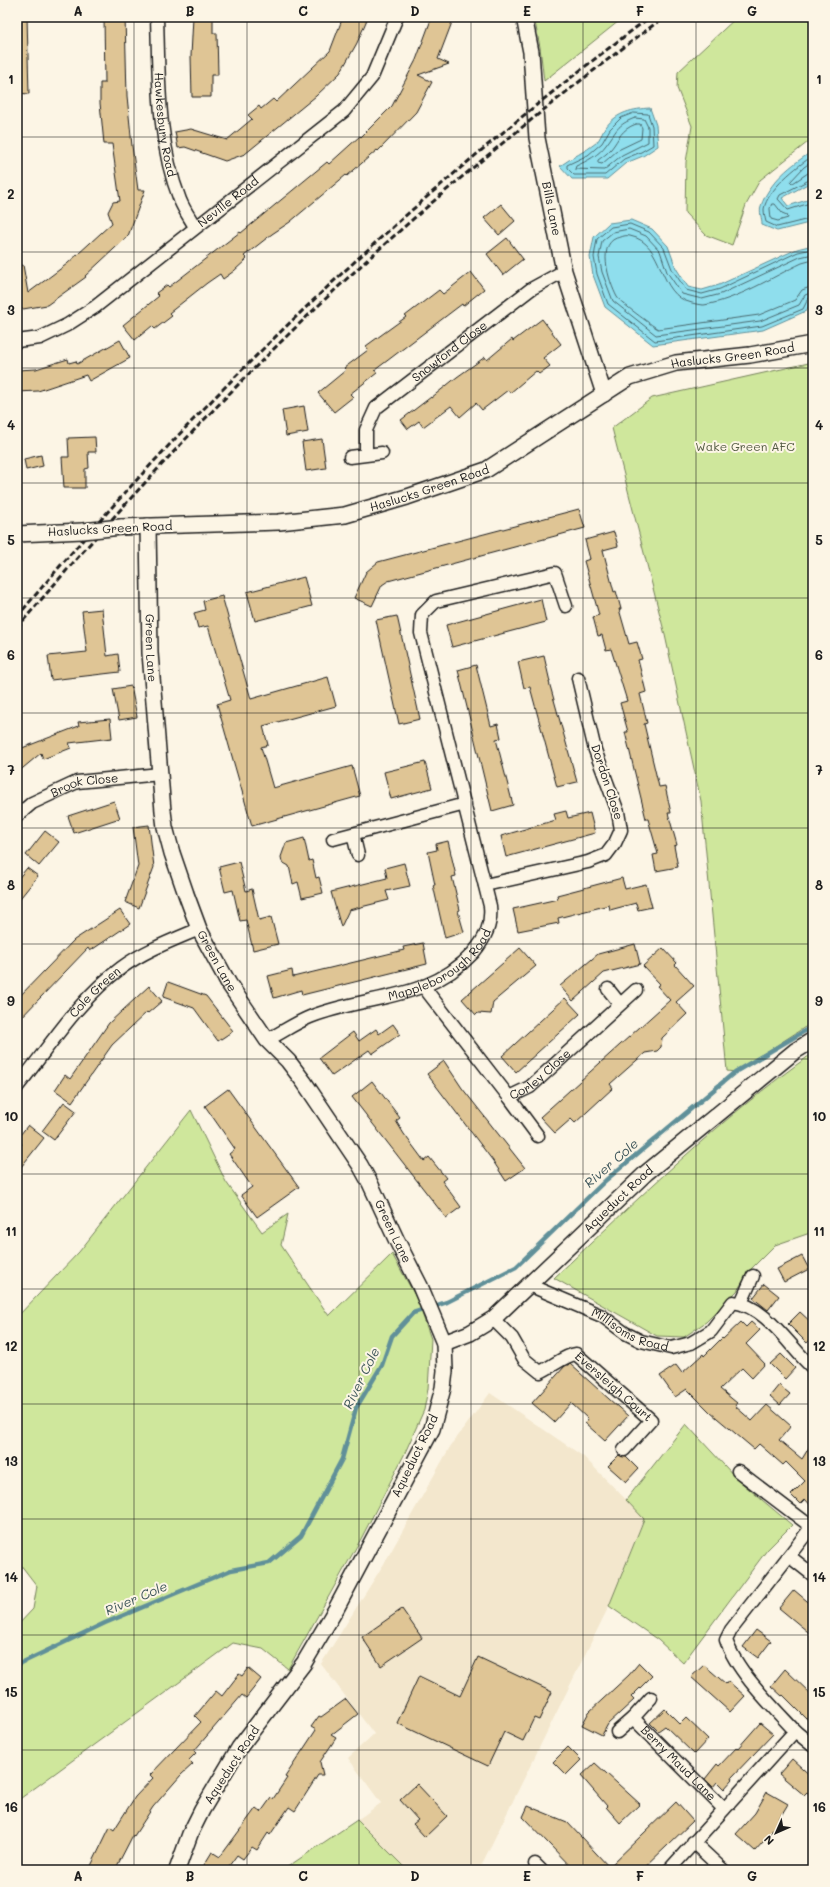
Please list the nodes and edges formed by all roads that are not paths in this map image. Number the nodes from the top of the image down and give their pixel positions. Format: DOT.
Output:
graph roads {
  1 [pos="157,17"];
  2 [pos="397,17"];
  3 [pos="524,17"];
  4 [pos="195,227"];
  5 [pos="564,271"];
  6 [pos="17,341"];
  7 [pos="813,344"];
  8 [pos="604,394"];
  9 [pos="382,453"];
  10 [pos="366,454"];
  11 [pos="350,457"];
  12 [pos="148,526"];
  13 [pos="17,534"];
  14 [pos="566,606"];
  15 [pos="578,678"];
  16 [pos="160,774"];
  17 [pos="465,804"];
  18 [pos="17,816"];
  19 [pos="353,834"];
  20 [pos="333,839"];
  21 [pos="358,855"];
  22 [pos="485,885"];
  23 [pos="199,928"];
  24 [pos="423,986"];
  25 [pos="608,989"];
  26 [pos="636,990"];
  27 [pos="620,1004"];
  28 [pos="267,1040"];
  29 [pos="813,1040"];
  30 [pos="17,1087"];
  31 [pos="509,1097"];
  32 [pos="538,1136"];
  33 [pos="753,1276"];
  34 [pos="529,1284"];
  35 [pos="741,1303"];
  36 [pos="493,1319"];
  37 [pos="444,1343"];
  38 [pos="813,1368"];
  39 [pos="624,1450"];
  40 [pos="738,1471"];
  41 [pos="813,1526"];
  42 [pos="789,1556"];
  43 [pos="813,1576"];
  44 [pos="651,1698"];
  45 [pos="633,1718"];
  46 [pos="795,1731"];
  47 [pos="617,1732"];
  48 [pos="813,1746"];
  49 [pos="724,1809"];
  50 [pos="693,1842"];
  51 [pos="177,1870"];
  52 [pos="669,1870"];
  53 [pos="723,1870"];
  1 -- 4 [label="street, Hawkesbury Road"];
  2 -- 4 [label="street, Neville Road"];
  3 -- 5 [label="street, Bills Lane"];
  4 -- 6 [label="street, Neville Road"];
  5 -- 8 [label="street, Bills Lane"];
  5 -- 10 [label="street, Snowford Close"];
  7 -- 8 [label="street, Haslucks Green Road"];
  8 -- 12 [label="street, Haslucks Green Road"];
  9 -- 10 [label="street"];
  10 -- 11 [label="street"];
  12 -- 13 [label="street, Haslucks Green Road, bridge"];
  12 -- 16 [label="street, Green Lane"];
  14 -- 17 [label="street, Mappleborough Road"];
  15 -- 22 [label="street, Dordon Close"];
  16 -- 18 [label="street, Brook Close"];
  16 -- 23 [label="street, Green Lane"];
  17 -- 19 [label="street"];
  17 -- 22 [label="street, Mappleborough Road"];
  19 -- 20 [label="street"];
  19 -- 21 [label="street"];
  22 -- 24 [label="street, Mappleborough Road"];
  23 -- 28 [label="street, Green Lane"];
  23 -- 30 [label="street, Cole Green"];
  24 -- 28 [label="street, Mappleborough Road"];
  24 -- 31 [label="street, Corley Close"];
  25 -- 27 [label="street"];
  26 -- 27 [label="street, Corley Close"];
  27 -- 31 [label="street, Corley Close"];
  28 -- 37 [label="street, Green Lane"];
  29 -- 34 [label="street, Aqueduct Road"];
  31 -- 32 [label="street"];
  33 -- 35 [label="street"];
  34 -- 35 [label="street, Millisoms Road"];
  34 -- 36 [label="street, Aqueduct Road"];
  35 -- 38 [label="street"];
  36 -- 37 [label="street, Aqueduct Road"];
  36 -- 39 [label="street, Eversleigh Court"];
  37 -- 51 [label="street, Aqueduct Road"];
  40 -- 41 [label="street"];
  41 -- 42 [label="street"];
  42 -- 43 [label="street"];
  42 -- 46 [label="street"];
  44 -- 45 [label="street, Berry Maud Lane"];
  45 -- 47 [label="street, Berry Maud Lane"];
  45 -- 49 [label="street, Berry Maud Lane"];
  46 -- 48 [label="street"];
  46 -- 49 [label="street, Berry Maud Lane"];
  49 -- 50 [label="street, Berry Maud Lane"];
  50 -- 52 [label="street, Berry Maud Lane"];
  50 -- 53 [label="street"];
}
